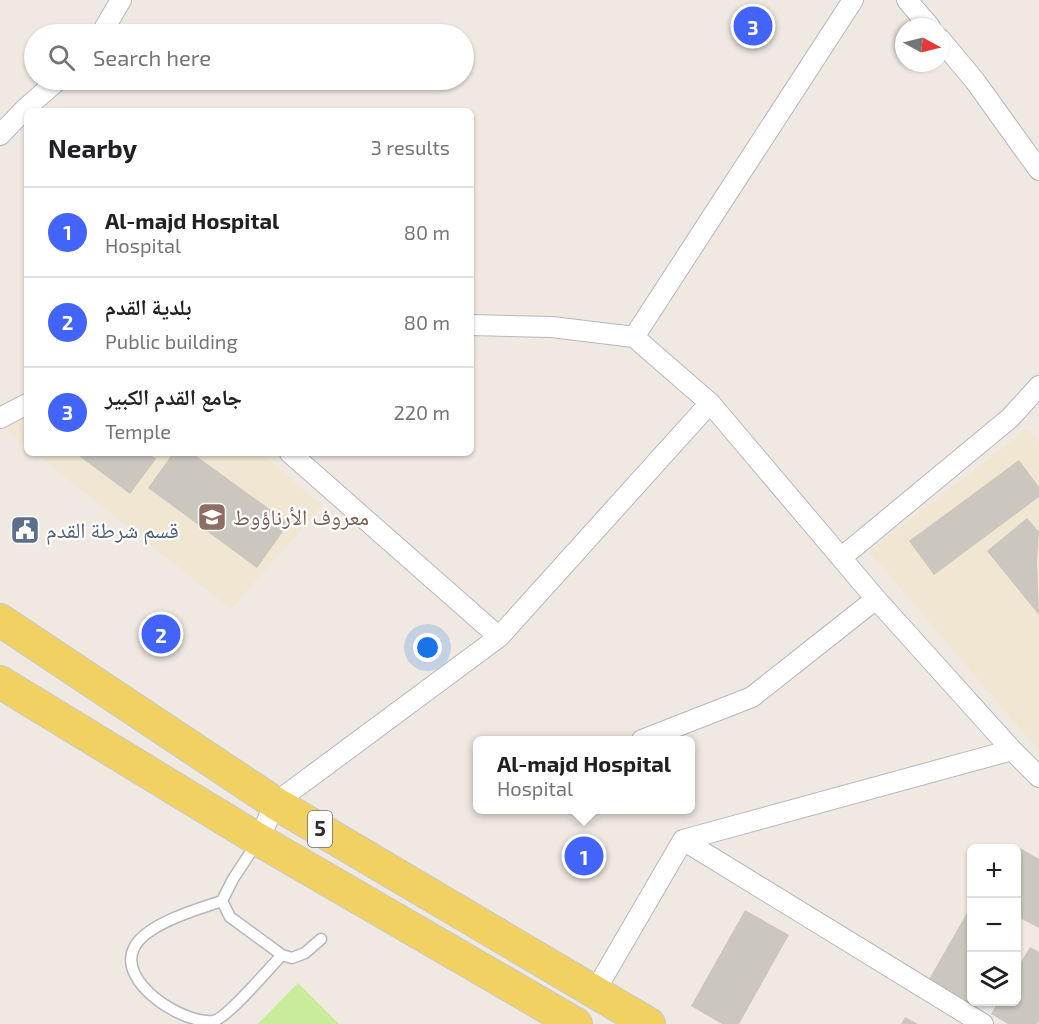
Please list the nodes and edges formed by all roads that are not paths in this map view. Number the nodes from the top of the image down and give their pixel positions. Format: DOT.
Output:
graph roads {
  1 [pos="122,0"];
  2 [pos="853,0"];
  3 [pos="907,0"];
  4 [pos="922,18"];
  5 [pos="107,24"];
  6 [pos="949,50"];
  7 [pos="47,90"];
  8 [pos="26,108"];
  9 [pos="24,110"];
  10 [pos="0,135"];
  11 [pos="1039,170"];
  12 [pos="474,325"];
  13 [pos="634,337"];
  14 [pos="1039,386"];
  15 [pos="710,403"];
  16 [pos="24,406"];
  17 [pos="0,418"];
  18 [pos="293,456"];
  19 [pos="842,557"];
  20 [pos="876,598"];
  21 [pos="0,620"];
  22 [pos="499,637"];
  23 [pos="0,682"];
  24 [pos="654,736"];
  25 [pos="1012,750"];
  26 [pos="1039,777"];
  27 [pos="275,803"];
  28 [pos="259,840"];
  29 [pos="683,840"];
  30 [pos="222,901"];
  31 [pos="321,939"];
  32 [pos="282,955"];
  33 [pos="594,993"];
  34 [pos="576,1024"];
  35 [pos="649,1024"];
  36 [pos="983,1024"];
  1 -- 5 [label="street"];
  2 -- 13 [label="street"];
  3 -- 4 [label="street"];
  6 -- 11 [label="street"];
  7 -- 8 [label="street"];
  9 -- 10 [label="street"];
  12 -- 13 [label="street"];
  13 -- 15 [label="street"];
  14 -- 19 [label="street"];
  15 -- 19 [label="street"];
  15 -- 22 [label="street"];
  16 -- 17 [label="street"];
  18 -- 22 [label="street"];
  19 -- 20 [label="street"];
  20 -- 24 [label="street"];
  20 -- 25 [label="street"];
  21 -- 27 [label="main road, 5"];
  22 -- 27 [label="street"];
  23 -- 28 [label="main road, 5"];
  25 -- 26 [label="street"];
  25 -- 29 [label="street"];
  27 -- 28 [label="street"];
  27 -- 33 [label="main road, 5"];
  28 -- 30 [label="lane"];
  28 -- 34 [label="main road, 5"];
  29 -- 33 [label="street"];
  29 -- 36 [label="street"];
  30 -- 32 [label="lane"];
  30 -- 32 [label="lane"];
  31 -- 32 [label="lane"];
  33 -- 35 [label="main road, 5"];
}
